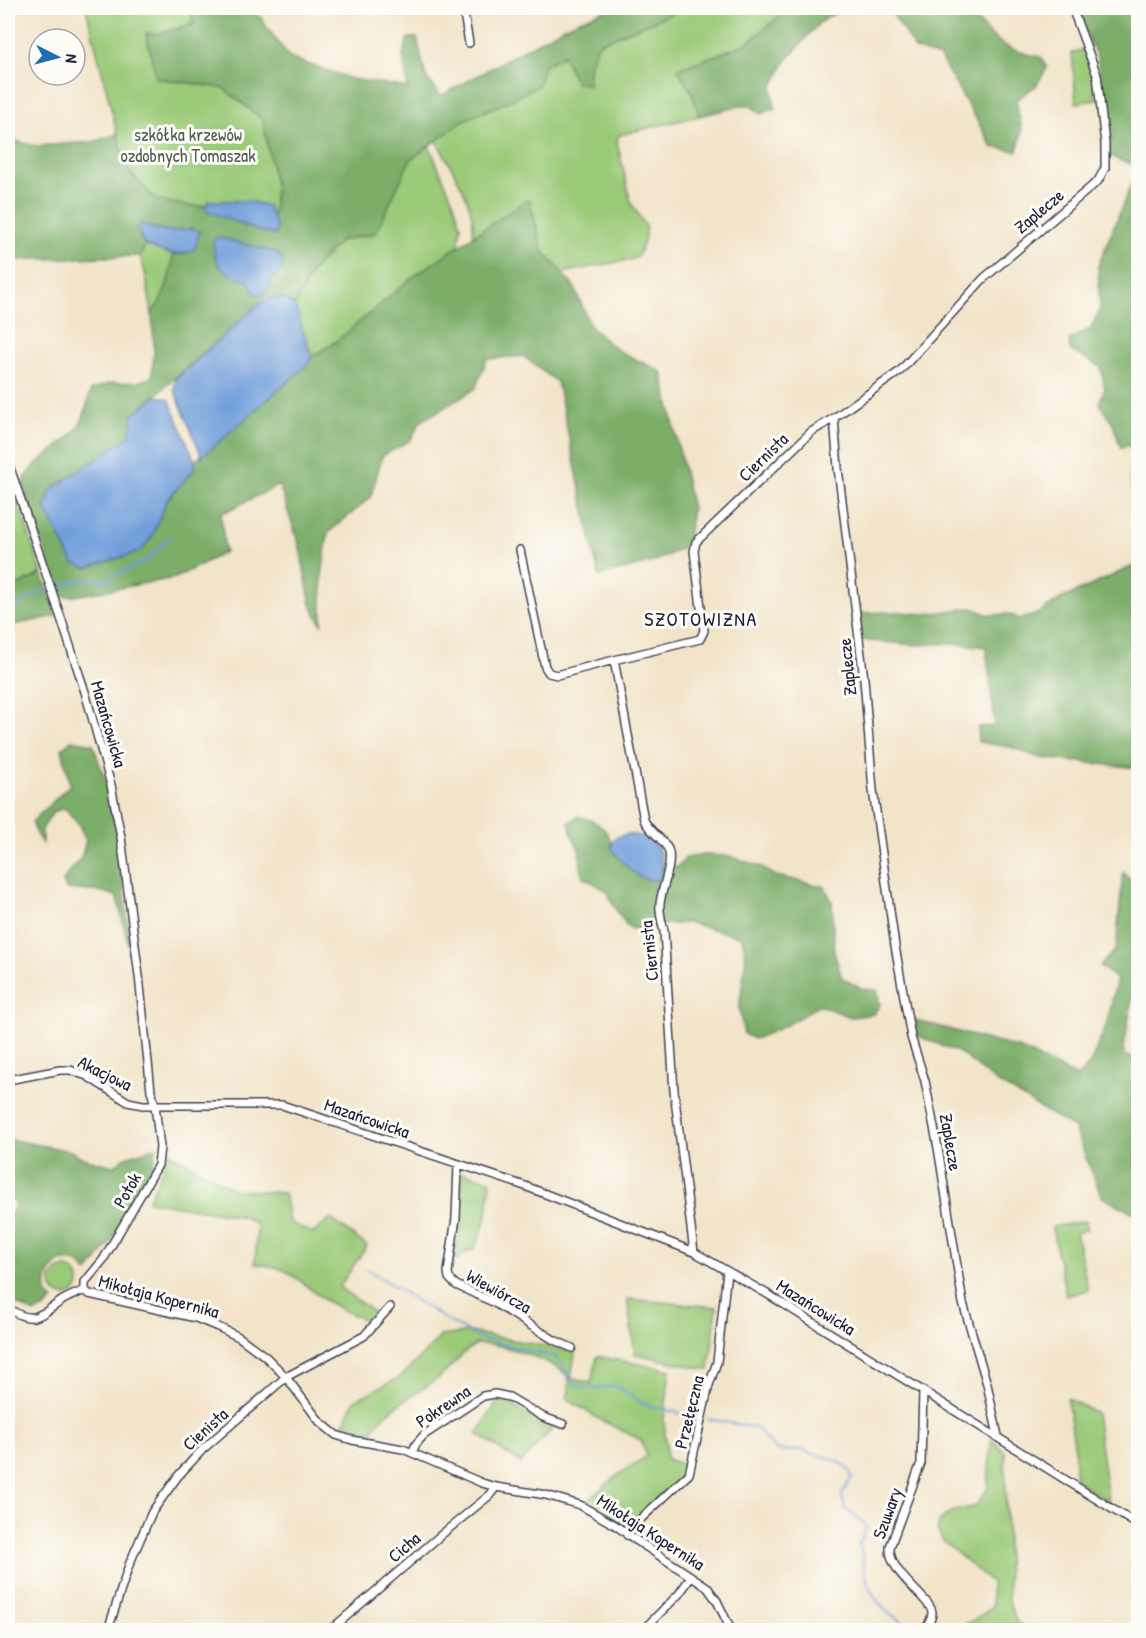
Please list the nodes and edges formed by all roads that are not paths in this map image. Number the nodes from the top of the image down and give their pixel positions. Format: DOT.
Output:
graph roads {
  1 [pos="463,8"];
  2 [pos="1072,8"];
  3 [pos="469,43"];
  4 [pos="834,418"];
  5 [pos="8,462"];
  6 [pos="520,550"];
  7 [pos="614,660"];
  8 [pos="8,1080"];
  9 [pos="155,1105"];
  10 [pos="458,1166"];
  11 [pos="694,1252"];
  12 [pos="727,1271"];
  13 [pos="85,1290"];
  14 [pos="390,1307"];
  15 [pos="8,1308"];
  16 [pos="572,1348"];
  17 [pos="286,1377"];
  18 [pos="923,1391"];
  19 [pos="563,1424"];
  20 [pos="998,1436"];
  21 [pos="412,1453"];
  22 [pos="496,1487"];
  23 [pos="1138,1525"];
  24 [pos="627,1535"];
  25 [pos="691,1577"];
  26 [pos="108,1630"];
  27 [pos="333,1630"];
  28 [pos="643,1630"];
  29 [pos="731,1630"];
  30 [pos="925,1630"];
  1 -- 3 [label="street"];
  2 -- 4 [label="street, Zaplecze"];
  4 -- 7 [label="street, Ciernista"];
  4 -- 20 [label="street, Zaplecze"];
  5 -- 9 [label="street, Mazańcowicka"];
  6 -- 7 [label="street, Ciernista"];
  7 -- 11 [label="street, Ciernista"];
  8 -- 9 [label="street, Akacjowa"];
  9 -- 10 [label="street, Mazańcowicka"];
  9 -- 13 [label="street, Potok"];
  10 -- 11 [label="street, Mazańcowicka"];
  10 -- 16 [label="street, Wiewiórcza"];
  11 -- 12 [label="street, Mazańcowicka"];
  12 -- 18 [label="street, Mazańcowicka"];
  12 -- 24 [label="street, Przełęczna"];
  13 -- 15 [label="street"];
  13 -- 17 [label="street, Mikołaja Kopernika"];
  14 -- 17 [label="street, Cienista"];
  17 -- 21 [label="street, Mikołaja Kopernika"];
  17 -- 26 [label="street, Cienista"];
  18 -- 20 [label="street, Mazańcowicka"];
  18 -- 30 [label="street, Szuwary"];
  19 -- 21 [label="street, Pokrewna"];
  20 -- 23 [label="street, Mazańcowicka"];
  21 -- 22 [label="street, Mikołaja Kopernika"];
  22 -- 24 [label="street, Mikołaja Kopernika"];
  22 -- 27 [label="street, Cicha"];
  24 -- 25 [label="street, Mikołaja Kopernika"];
  25 -- 28 [label="street"];
  25 -- 29 [label="street, Mikołaja Kopernika"];
}
